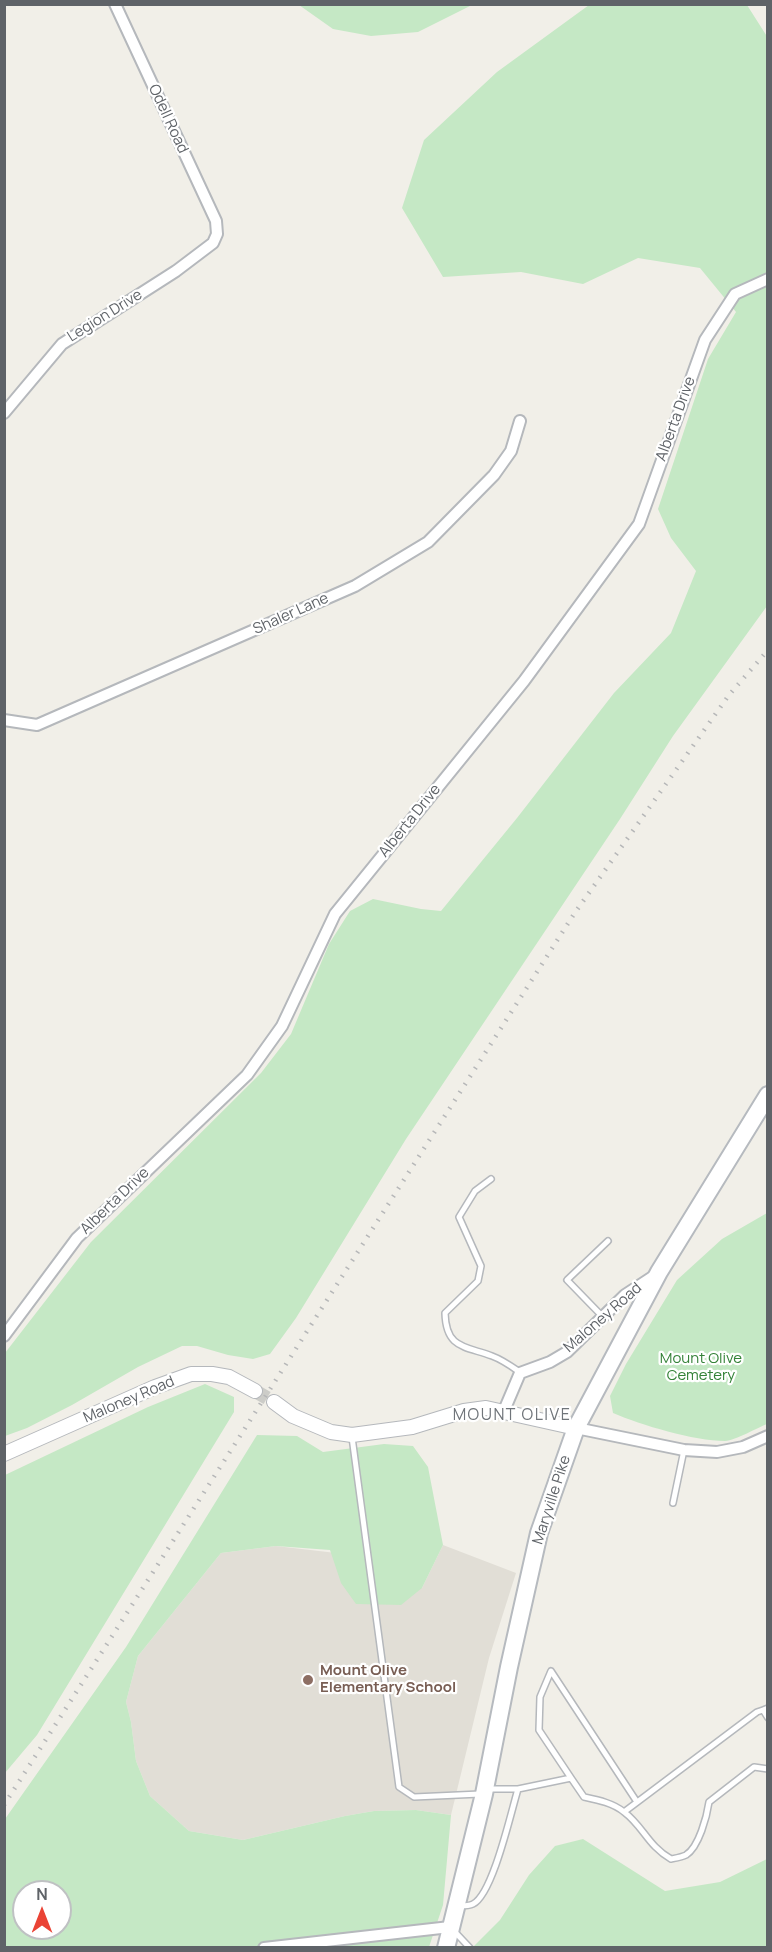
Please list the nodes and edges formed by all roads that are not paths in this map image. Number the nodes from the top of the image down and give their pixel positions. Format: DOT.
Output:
graph roads {
  1 [pos="115,4"];
  2 [pos="218,234"];
  3 [pos="768,279"];
  4 [pos="4,413"];
  5 [pos="520,421"];
  6 [pos="4,720"];
  7 [pos="768,1095"];
  8 [pos="491,1179"];
  9 [pos="608,1241"];
  10 [pos="659,1272"];
  11 [pos="603,1318"];
  12 [pos="4,1336"];
  13 [pos="521,1373"];
  14 [pos="255,1391"];
  15 [pos="274,1402"];
  16 [pos="503,1413"];
  17 [pos="576,1428"];
  18 [pos="352,1435"];
  19 [pos="768,1436"];
  20 [pos="684,1450"];
  21 [pos="4,1454"];
  22 [pos="673,1503"];
  23 [pos="765,1709"];
  24 [pos="768,1718"];
  25 [pos="768,1769"];
  26 [pos="571,1778"];
  27 [pos="518,1789"];
  28 [pos="485,1791"];
  29 [pos="637,1802"];
  30 [pos="624,1812"];
  31 [pos="456,1906"];
  32 [pos="450,1927"];
  33 [pos="264,1947"];
  34 [pos="446,1947"];
  35 [pos="470,1947"];
  1 -- 2 [label="street, Odell Road"];
  2 -- 4 [label="street, Legion Drive"];
  3 -- 12 [label="street, Alberta Drive"];
  5 -- 6 [label="street, Shaler Lane"];
  7 -- 10 [label="main road, Maryville Pike"];
  8 -- 13 [label="lane"];
  9 -- 11 [label="lane"];
  10 -- 11 [label="street, Maloney Road"];
  10 -- 17 [label="main road, Maryville Pike"];
  11 -- 13 [label="street, Maloney Road"];
  13 -- 16 [label="street"];
  14 -- 21 [label="street, Maloney Road"];
  15 -- 18 [label="street"];
  16 -- 17 [label="street"];
  16 -- 18 [label="street"];
  17 -- 20 [label="street"];
  17 -- 28 [label="main road, Maryville Pike"];
  18 -- 28 [label="lane"];
  19 -- 20 [label="street"];
  20 -- 22 [label="lane"];
  23 -- 24 [label="lane"];
  23 -- 29 [label="lane"];
  25 -- 30 [label="lane"];
  26 -- 27 [label="lane"];
  26 -- 29 [label="lane"];
  26 -- 30 [label="lane"];
  27 -- 28 [label="lane"];
  27 -- 31 [label="lane"];
  28 -- 31 [label="main road, Maryville Pike"];
  29 -- 30 [label="lane"];
  31 -- 32 [label="main road, Maryville Pike"];
  32 -- 33 [label="street"];
  32 -- 34 [label="main road, Maryville Pike"];
  32 -- 35 [label="lane"];
}
